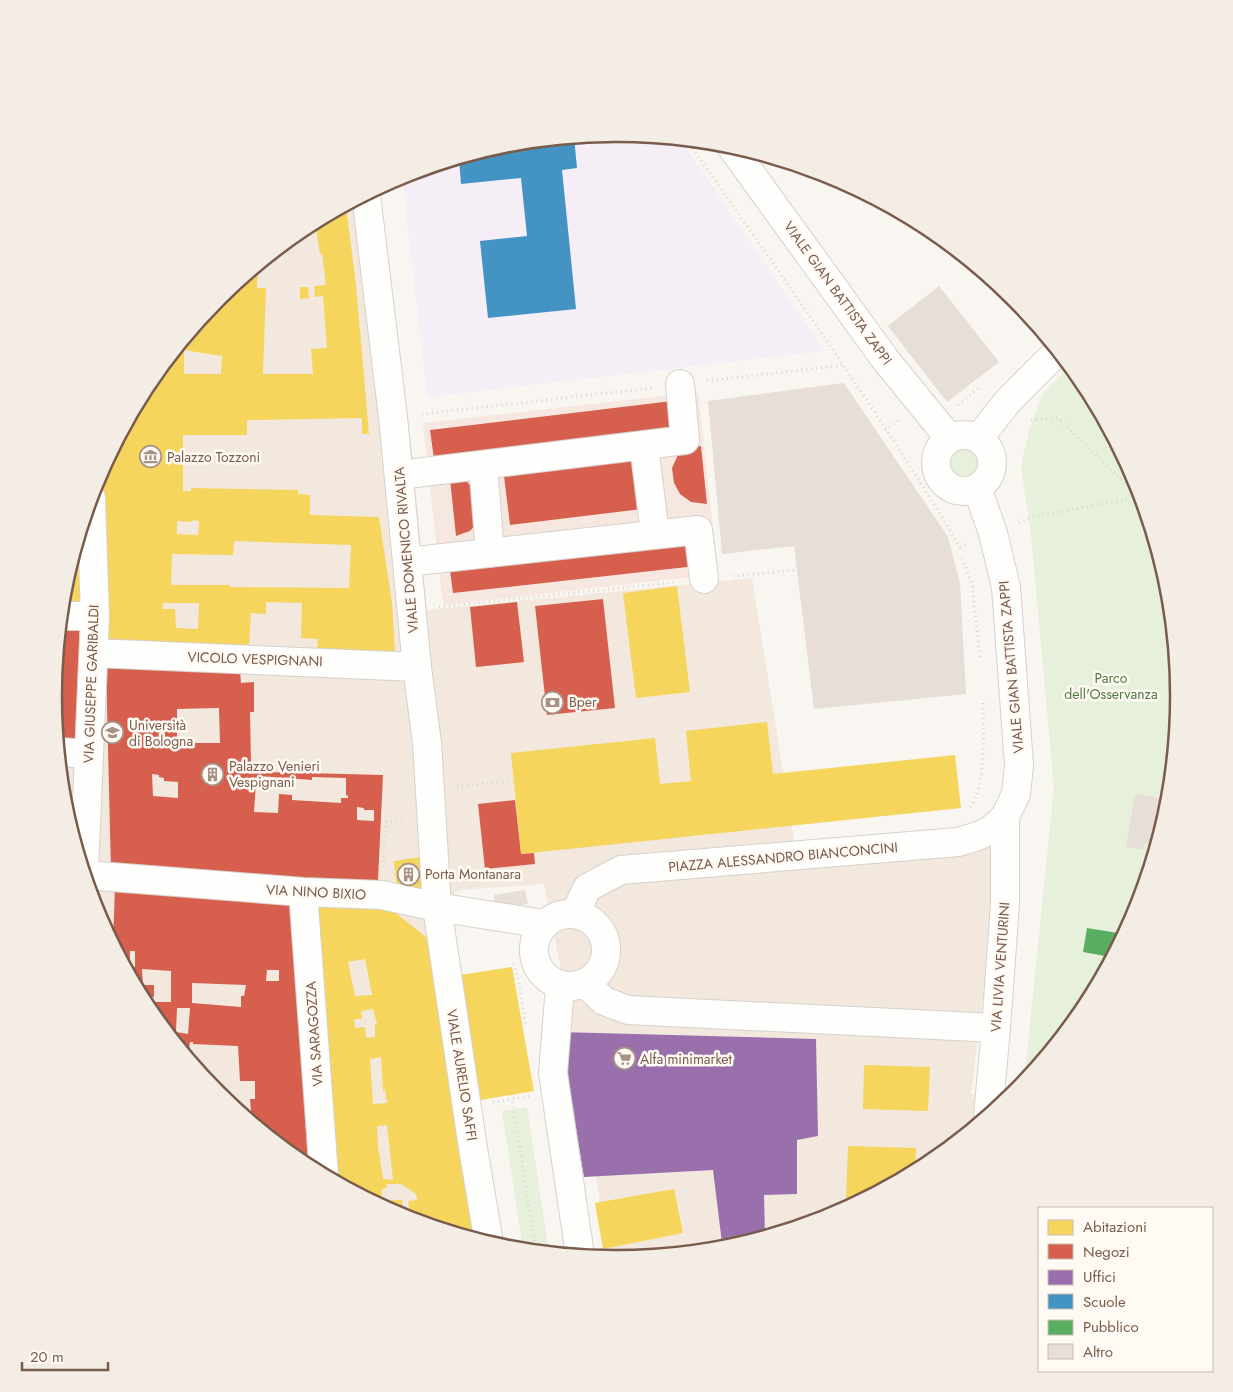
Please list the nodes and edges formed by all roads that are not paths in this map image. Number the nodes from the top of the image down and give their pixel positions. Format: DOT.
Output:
graph roads {
  1 [pos="738,156"];
  2 [pos="367,201"];
  3 [pos="1053,356"];
  4 [pos="680,384"];
  5 [pos="979,438"];
  6 [pos="950,439"];
  7 [pos="644,446"];
  8 [pos="483,465"];
  9 [pos="399,476"];
  10 [pos="977,488"];
  11 [pos="92,517"];
  12 [pos="655,534"];
  13 [pos="490,553"];
  14 [pos="407,562"];
  15 [pos="704,579"];
  16 [pos="68,616"];
  17 [pos="95,616"];
  18 [pos="94,652"];
  19 [pos="416,667"];
  20 [pos="66,752"];
  21 [pos="89,754"];
  22 [pos="1005,817"];
  23 [pos="85,851"];
  24 [pos="93,876"];
  25 [pos="303,892"];
  26 [pos="437,907"];
  27 [pos="575,914"];
  28 [pos="544,924"];
  29 [pos="573,985"];
  30 [pos="996,1028"];
  31 [pos="989,1106"];
  32 [pos="323,1166"];
  33 [pos="488,1234"];
  34 [pos="579,1249"];
  1 -- 6 [label="street, VIALE GIAN BATTISTA ZAPPI"];
  2 -- 9 [label="street, VIALE DOMENICO RIVALTA"];
  3 -- 5 [label="street"];
  4 -- 7 [label="street"];
  5 -- 6 [label="street"];
  5 -- 10 [label="street"];
  6 -- 10 [label="street"];
  7 -- 8 [label="street"];
  7 -- 12 [label="street"];
  8 -- 9 [label="street"];
  8 -- 13 [label="street"];
  9 -- 14 [label="street, VIALE DOMENICO RIVALTA"];
  10 -- 22 [label="street, VIALE GIAN BATTISTA ZAPPI"];
  11 -- 17 [label="street, VIA GIUSEPPE GARIBALDI"];
  12 -- 13 [label="street"];
  12 -- 15 [label="street"];
  13 -- 14 [label="street"];
  14 -- 19 [label="street, VIALE DOMENICO RIVALTA"];
  16 -- 17 [label="street"];
  17 -- 18 [label="street, VIA GIUSEPPE GARIBALDI"];
  18 -- 19 [label="street, VICOLO VESPIGNANI"];
  18 -- 21 [label="street, VIA GIUSEPPE GARIBALDI"];
  19 -- 26 [label="street, VIALE DOMENICO RIVALTA"];
  20 -- 21 [label="street"];
  21 -- 23 [label="street, VIA GIUSEPPE GARIBALDI"];
  22 -- 27 [label="street, PIAZZA ALESSANDRO BIANCONCINI"];
  22 -- 30 [label="street, VIA LIVIA VENTURINI"];
  24 -- 25 [label="street, VIA NINO BIXIO"];
  25 -- 26 [label="street, VIA NINO BIXIO"];
  25 -- 32 [label="street, VIA SARAGOZZA"];
  26 -- 28 [label="street, VIA NINO BIXIO"];
  26 -- 33 [label="street, VIALE AURELIO SAFFI"];
  27 -- 28 [label="street"];
  27 -- 29 [label="street"];
  28 -- 29 [label="street"];
  29 -- 30 [label="street"];
  29 -- 34 [label="street"];
  30 -- 31 [label="street, VIA LIVIA VENTURINI"];
}
